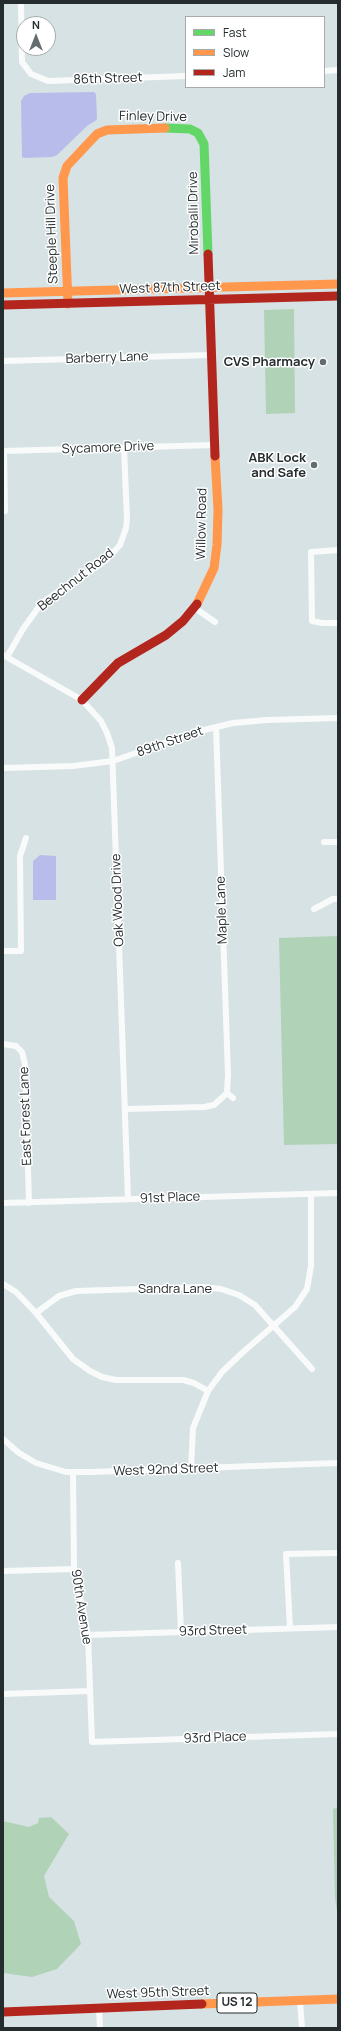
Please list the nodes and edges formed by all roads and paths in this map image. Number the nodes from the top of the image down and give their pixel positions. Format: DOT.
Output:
graph roads {
  1 [pos="21,3"];
  2 [pos="338,70"];
  3 [pos="325,71"];
  4 [pos="185,76"];
  5 [pos="102,131"];
  6 [pos="202,138"];
  7 [pos="338,284"];
  8 [pos="209,288"];
  9 [pos="68,292"];
  10 [pos="3,293"];
  11 [pos="338,296"];
  12 [pos="209,300"];
  13 [pos="68,304"];
  14 [pos="3,305"];
  15 [pos="211,355"];
  16 [pos="3,361"];
  17 [pos="214,445"];
  18 [pos="124,448"];
  19 [pos="4,451"];
  20 [pos="5,511"];
  21 [pos="338,550"];
  22 [pos="195,608"];
  23 [pos="215,622"];
  24 [pos="338,623"];
  25 [pos="5,656"];
  26 [pos="82,700"];
  27 [pos="338,718"];
  28 [pos="216,727"];
  29 [pos="113,761"];
  30 [pos="3,768"];
  31 [pos="26,838"];
  32 [pos="324,842"];
  33 [pos="338,842"];
  34 [pos="338,899"];
  35 [pos="314,909"];
  36 [pos="3,951"];
  37 [pos="3,1044"];
  38 [pos="227,1093"];
  39 [pos="233,1098"];
  40 [pos="126,1109"];
  41 [pos="338,1193"];
  42 [pos="311,1194"];
  43 [pos="128,1199"];
  44 [pos="3,1203"];
  45 [pos="29,1203"];
  46 [pos="3,1284"];
  47 [pos="36,1312"];
  48 [pos="275,1326"];
  49 [pos="312,1368"];
  50 [pos="208,1391"];
  51 [pos="3,1439"];
  52 [pos="338,1463"];
  53 [pos="191,1469"];
  54 [pos="72,1472"];
  55 [pos="338,1553"];
  56 [pos="178,1563"];
  57 [pos="74,1569"];
  58 [pos="3,1571"];
  59 [pos="338,1627"];
  60 [pos="290,1628"];
  61 [pos="180,1632"];
  62 [pos="88,1635"];
  63 [pos="90,1691"];
  64 [pos="3,1694"];
  65 [pos="338,1734"];
  66 [pos="92,1742"];
  67 [pos="338,1999"];
  68 [pos="300,2000"];
  69 [pos="99,2009"];
  70 [pos="3,2012"];
  71 [pos="100,2028"];
  72 [pos="302,2028"];
  1 -- 4 [label="street, 86th Street"];
  2 -- 3 [label="street"];
  5 -- 6 [label="main road, Finley Drive"];
  5 -- 9 [label="main road, Steeple Hill Drive"];
  6 -- 8 [label="main road, Miroballi Drive"];
  7 -- 8 [label="main road, West 87th Street"];
  8 -- 9 [label="main road, West 87th Street"];
  8 -- 12 [label="main road, Willow Road"];
  9 -- 10 [label="main road, West 87th Street"];
  9 -- 13 [label="main road, Steeple Hill Drive"];
  11 -- 12 [label="main road, West 87th Street"];
  12 -- 13 [label="main road, West 87th Street"];
  12 -- 15 [label="main road, Willow Road"];
  13 -- 14 [label="main road, West 87th Street"];
  15 -- 16 [label="street, Barberry Lane"];
  15 -- 17 [label="main road, Willow Road"];
  17 -- 18 [label="street, Sycamore Drive"];
  17 -- 22 [label="main road, Willow Road"];
  18 -- 19 [label="street, Sycamore Drive"];
  18 -- 25 [label="street, Beechnut Road"];
  19 -- 20 [label="street"];
  21 -- 24 [label="street"];
  22 -- 23 [label="street"];
  22 -- 26 [label="main road, Willow Road"];
  25 -- 26 [label="street, Oak Wood Drive"];
  26 -- 29 [label="street, Oak Wood Drive"];
  27 -- 28 [label="street, 89th Street"];
  28 -- 29 [label="street, 89th Street"];
  28 -- 38 [label="street, Maple Lane"];
  29 -- 30 [label="street, 89th Street"];
  29 -- 40 [label="street, Oak Wood Drive"];
  31 -- 36 [label="street"];
  32 -- 33 [label="street"];
  34 -- 35 [label="street"];
  37 -- 45 [label="street, East Forest Lane"];
  38 -- 39 [label="street"];
  38 -- 40 [label="street"];
  40 -- 43 [label="street, Oak Wood Drive"];
  41 -- 42 [label="street, 91st Place"];
  42 -- 43 [label="street, 91st Place"];
  42 -- 48 [label="street"];
  43 -- 45 [label="street, 91st Place"];
  44 -- 45 [label="street, 91st Place"];
  46 -- 47 [label="street"];
  47 -- 48 [label="street, Sandra Lane"];
  47 -- 50 [label="street"];
  48 -- 49 [label="street, Sandra Lane"];
  48 -- 50 [label="street"];
  50 -- 53 [label="street"];
  51 -- 54 [label="street, West 92nd Street"];
  52 -- 53 [label="street, West 92nd Street"];
  53 -- 54 [label="street, West 92nd Street"];
  54 -- 57 [label="street, 90th Avenue"];
  55 -- 60 [label="street"];
  56 -- 61 [label="street"];
  57 -- 58 [label="street"];
  57 -- 62 [label="street, 90th Avenue"];
  59 -- 60 [label="street, 93rd Street"];
  60 -- 61 [label="street, 93rd Street"];
  61 -- 62 [label="street, 93rd Street"];
  62 -- 63 [label="street, 90th Avenue"];
  63 -- 64 [label="street"];
  63 -- 66 [label="street, 90th Avenue"];
  65 -- 66 [label="street, 93rd Place"];
  67 -- 68 [label="main road, West 95th Street / US 12"];
  68 -- 69 [label="main road, West 95th Street / US 12"];
  68 -- 72 [label="street"];
  69 -- 70 [label="main road, West 95th Street / US 12"];
  69 -- 71 [label="street"];
}
